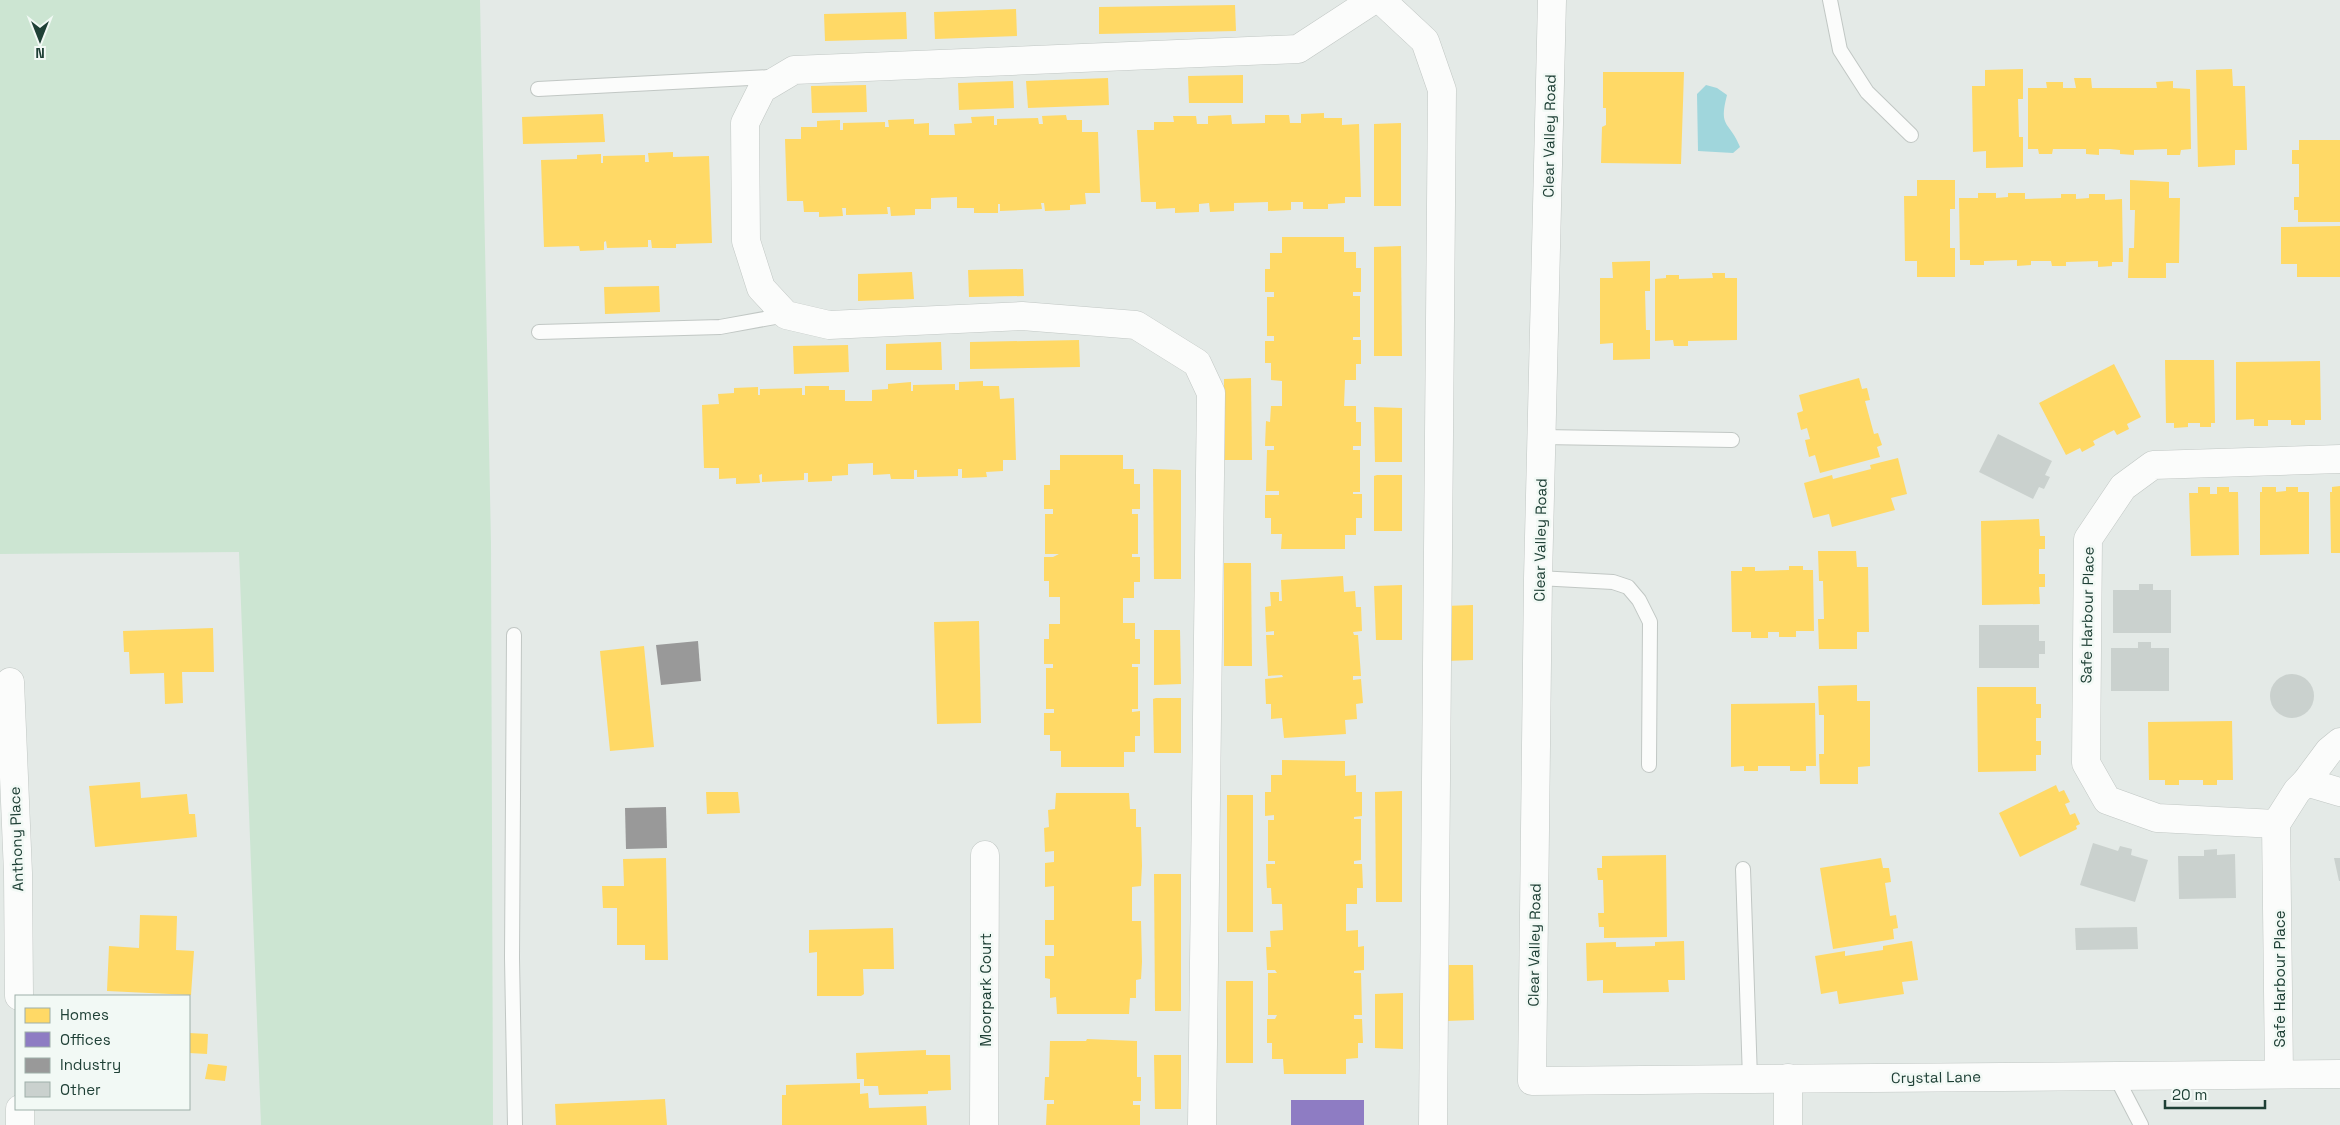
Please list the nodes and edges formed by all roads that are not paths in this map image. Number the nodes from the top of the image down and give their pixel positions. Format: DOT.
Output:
graph roads {
  1 [pos="1373,0"];
  2 [pos="1382,0"];
  3 [pos="1552,0"];
  4 [pos="1830,0"];
  5 [pos="782,77"];
  6 [pos="538,89"];
  7 [pos="1911,135"];
  8 [pos="786,315"];
  9 [pos="539,332"];
  10 [pos="1542,437"];
  11 [pos="1732,440"];
  12 [pos="2340,459"];
  13 [pos="1538,578"];
  14 [pos="514,635"];
  15 [pos="10,682"];
  16 [pos="2340,742"];
  17 [pos="1649,765"];
  18 [pos="2306,782"];
  19 [pos="2340,792"];
  20 [pos="2276,824"];
  21 [pos="985,855"];
  22 [pos="1743,869"];
  23 [pos="19,995"];
  24 [pos="2279,1073"];
  25 [pos="2340,1074"];
  26 [pos="2115,1075"];
  27 [pos="1788,1078"];
  28 [pos="1750,1079"];
  29 [pos="1532,1081"];
  30 [pos="20,1110"];
  31 [pos="20,1125"];
  32 [pos="515,1125"];
  33 [pos="984,1125"];
  34 [pos="1202,1125"];
  35 [pos="1433,1125"];
  36 [pos="1788,1125"];
  37 [pos="2141,1125"];
  1 -- 5 [label="street"];
  2 -- 35 [label="street"];
  3 -- 10 [label="street, Clear Valley Road"];
  4 -- 7 [label="lane"];
  5 -- 6 [label="lane"];
  5 -- 8 [label="street"];
  8 -- 9 [label="lane"];
  8 -- 34 [label="street"];
  10 -- 11 [label="lane"];
  10 -- 13 [label="street, Clear Valley Road"];
  12 -- 20 [label="street, Safe Harbour Place"];
  13 -- 17 [label="lane"];
  13 -- 29 [label="street, Clear Valley Road"];
  14 -- 32 [label="lane"];
  15 -- 23 [label="street, Anthony Place"];
  16 -- 18 [label="street"];
  18 -- 19 [label="street"];
  18 -- 20 [label="street"];
  20 -- 24 [label="street, Safe Harbour Place"];
  21 -- 33 [label="street, Moorpark Court"];
  22 -- 28 [label="lane"];
  24 -- 25 [label="street, Crystal Lane"];
  24 -- 26 [label="street, Crystal Lane"];
  26 -- 27 [label="street, Crystal Lane"];
  26 -- 37 [label="lane"];
  27 -- 28 [label="street, Crystal Lane"];
  27 -- 36 [label="street"];
  28 -- 29 [label="street, Crystal Lane"];
  30 -- 31 [label="street"];
}
